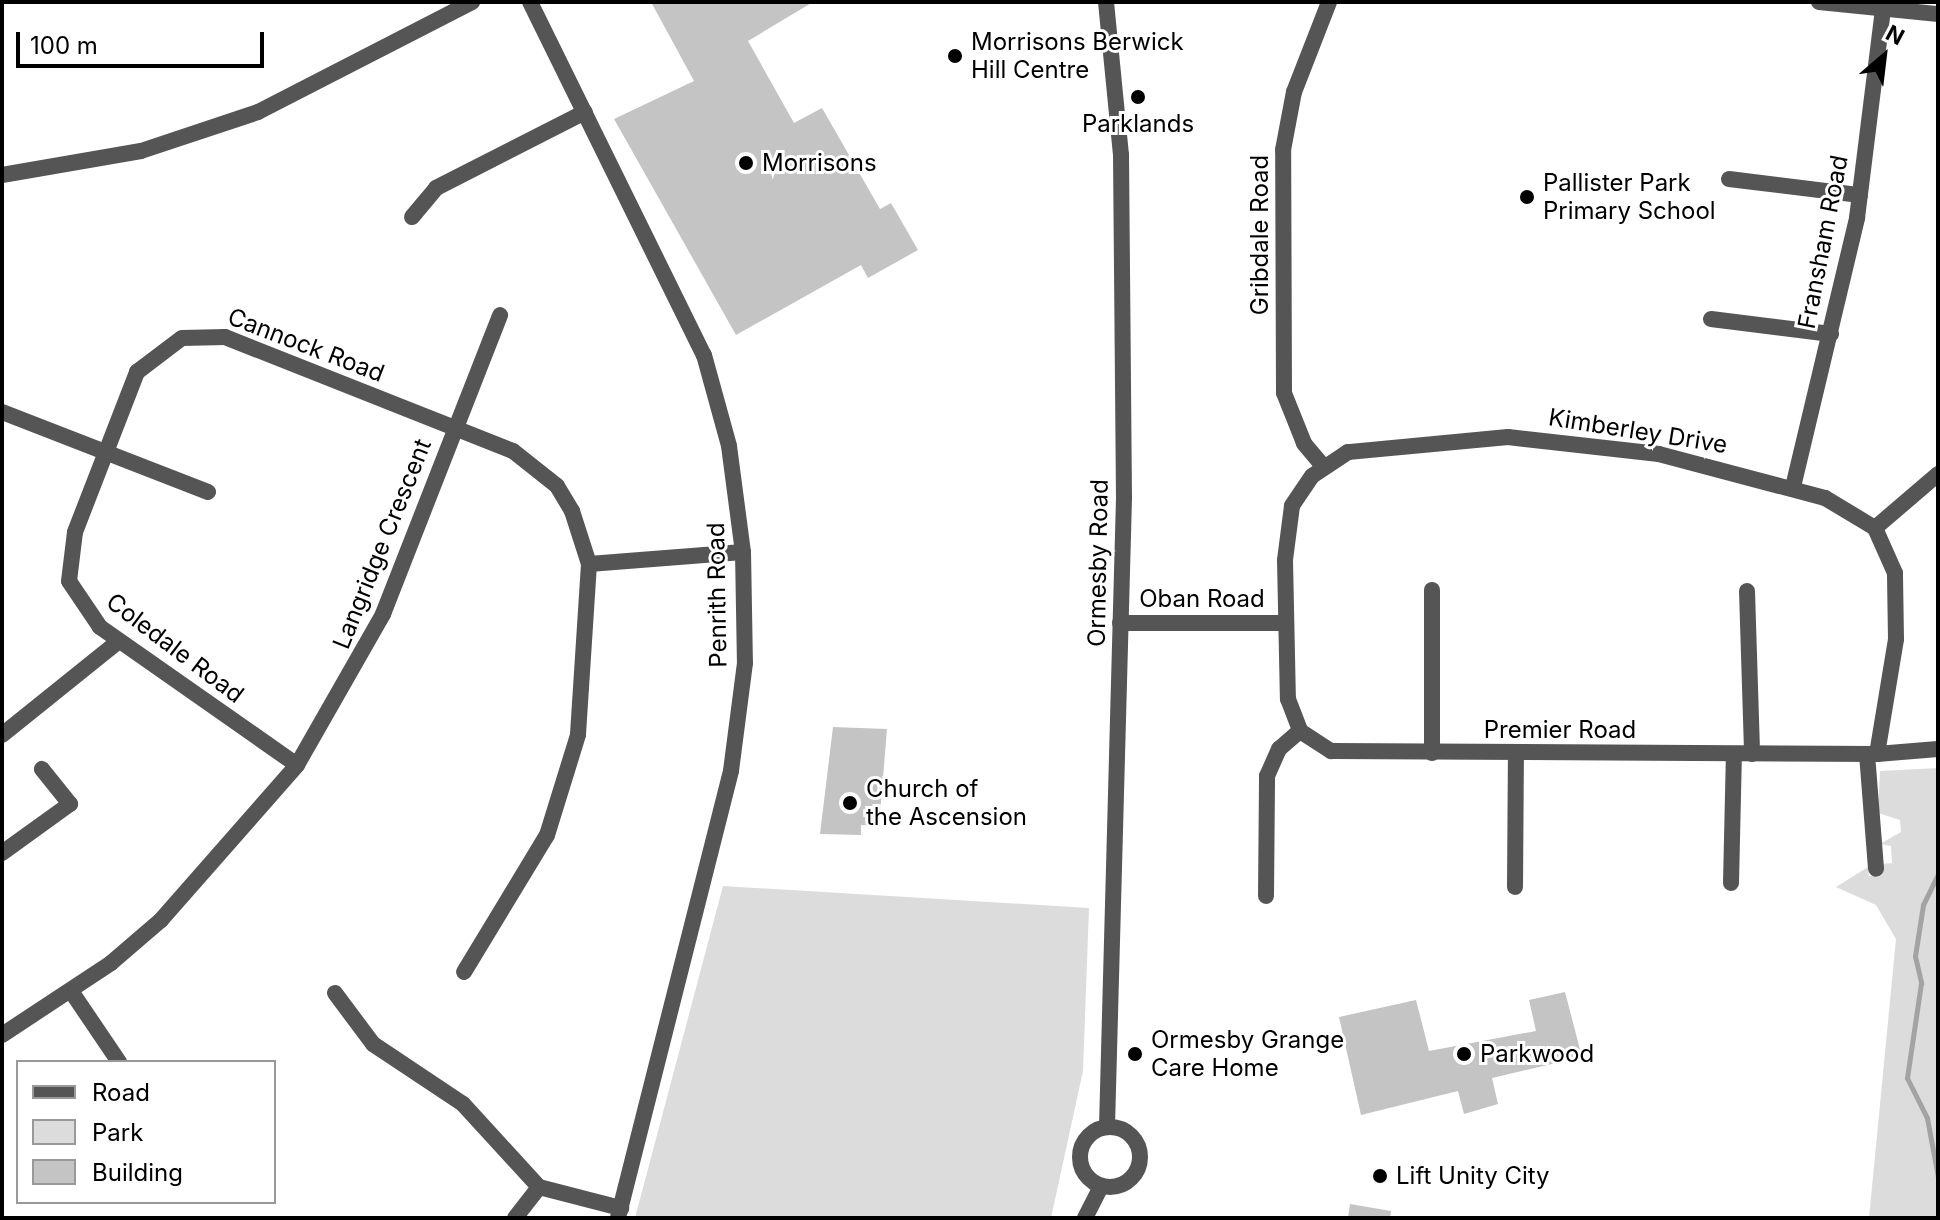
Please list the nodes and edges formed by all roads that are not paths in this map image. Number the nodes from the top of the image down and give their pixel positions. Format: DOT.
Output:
graph roads {
  1 [pos="472,2"];
  2 [pos="530,2"];
  3 [pos="1106,2"];
  4 [pos="1329,2"];
  5 [pos="1819,2"];
  6 [pos="1884,4"];
  7 [pos="1938,14"];
  8 [pos="585,112"];
  9 [pos="2,175"];
  10 [pos="1729,179"];
  11 [pos="1860,195"];
  12 [pos="412,217"];
  13 [pos="500,315"];
  14 [pos="1711,319"];
  15 [pos="1831,334"];
  16 [pos="2,412"];
  17 [pos="455,429"];
  18 [pos="107,453"];
  19 [pos="1323,466"];
  20 [pos="1938,474"];
  21 [pos="1793,487"];
  22 [pos="208,492"];
  23 [pos="1875,528"];
  24 [pos="743,552"];
  25 [pos="589,564"];
  26 [pos="1432,590"];
  27 [pos="1747,591"];
  28 [pos="1120,623"];
  29 [pos="1285,623"];
  30 [pos="119,641"];
  31 [pos="1300,731"];
  32 [pos="2,735"];
  33 [pos="1938,749"];
  34 [pos="1432,753"];
  35 [pos="1734,754"];
  36 [pos="1752,754"];
  37 [pos="1872,754"];
  38 [pos="1516,755"];
  39 [pos="297,765"];
  40 [pos="42,769"];
  41 [pos="2,853"];
  42 [pos="1876,869"];
  43 [pos="1731,883"];
  44 [pos="1515,887"];
  45 [pos="1266,896"];
  46 [pos="464,972"];
  47 [pos="71,991"];
  48 [pos="335,993"];
  49 [pos="2,1035"];
  50 [pos="118,1060"];
  51 [pos="1107,1125"];
  52 [pos="1101,1186"];
  53 [pos="539,1187"];
  54 [pos="620,1213"];
  55 [pos="515,1218"];
  56 [pos="1085,1218"];
  1 -- 9 [label="street"];
  2 -- 8 [label="street, Penrith Road"];
  3 -- 28 [label="street, Ormesby Road"];
  4 -- 19 [label="street, Gribdale Road"];
  5 -- 6 [label="street"];
  6 -- 7 [label="street"];
  6 -- 11 [label="street, Fransham Road"];
  8 -- 12 [label="street"];
  8 -- 24 [label="street, Penrith Road"];
  10 -- 11 [label="street"];
  11 -- 15 [label="street, Fransham Road"];
  13 -- 17 [label="street, Langridge Crescent"];
  14 -- 15 [label="street"];
  15 -- 21 [label="street, Fransham Road"];
  16 -- 18 [label="street"];
  17 -- 18 [label="street, Cannock Road"];
  17 -- 25 [label="street, Cannock Road"];
  17 -- 39 [label="street, Langridge Crescent"];
  18 -- 22 [label="street"];
  18 -- 30 [label="street, Coledale Road"];
  19 -- 21 [label="street, Kimberley Drive"];
  19 -- 29 [label="street, Kimberley Drive"];
  20 -- 23 [label="street"];
  21 -- 23 [label="street, Kimberley Drive"];
  23 -- 37 [label="street"];
  24 -- 25 [label="street"];
  24 -- 54 [label="street, Penrith Road"];
  25 -- 46 [label="street"];
  26 -- 34 [label="street"];
  27 -- 36 [label="street"];
  28 -- 29 [label="street, Oban Road"];
  28 -- 51 [label="street, Ormesby Road"];
  29 -- 31 [label="street"];
  30 -- 32 [label="street"];
  30 -- 39 [label="street, Coledale Road"];
  31 -- 34 [label="street, Premier Road"];
  31 -- 45 [label="street"];
  33 -- 37 [label="street, Premier Road"];
  34 -- 38 [label="street, Premier Road"];
  35 -- 36 [label="street, Premier Road"];
  35 -- 38 [label="street, Premier Road"];
  35 -- 43 [label="street"];
  36 -- 37 [label="street, Premier Road"];
  37 -- 42 [label="street"];
  38 -- 44 [label="street"];
  39 -- 47 [label="street, Langridge Crescent"];
  40 -- 41 [label="street"];
  47 -- 49 [label="street, Langridge Crescent"];
  47 -- 50 [label="street"];
  48 -- 53 [label="street"];
  51 -- 52 [label="street"];
  51 -- 52 [label="street"];
  52 -- 56 [label="street"];
  53 -- 54 [label="street"];
  53 -- 55 [label="street"];
}
